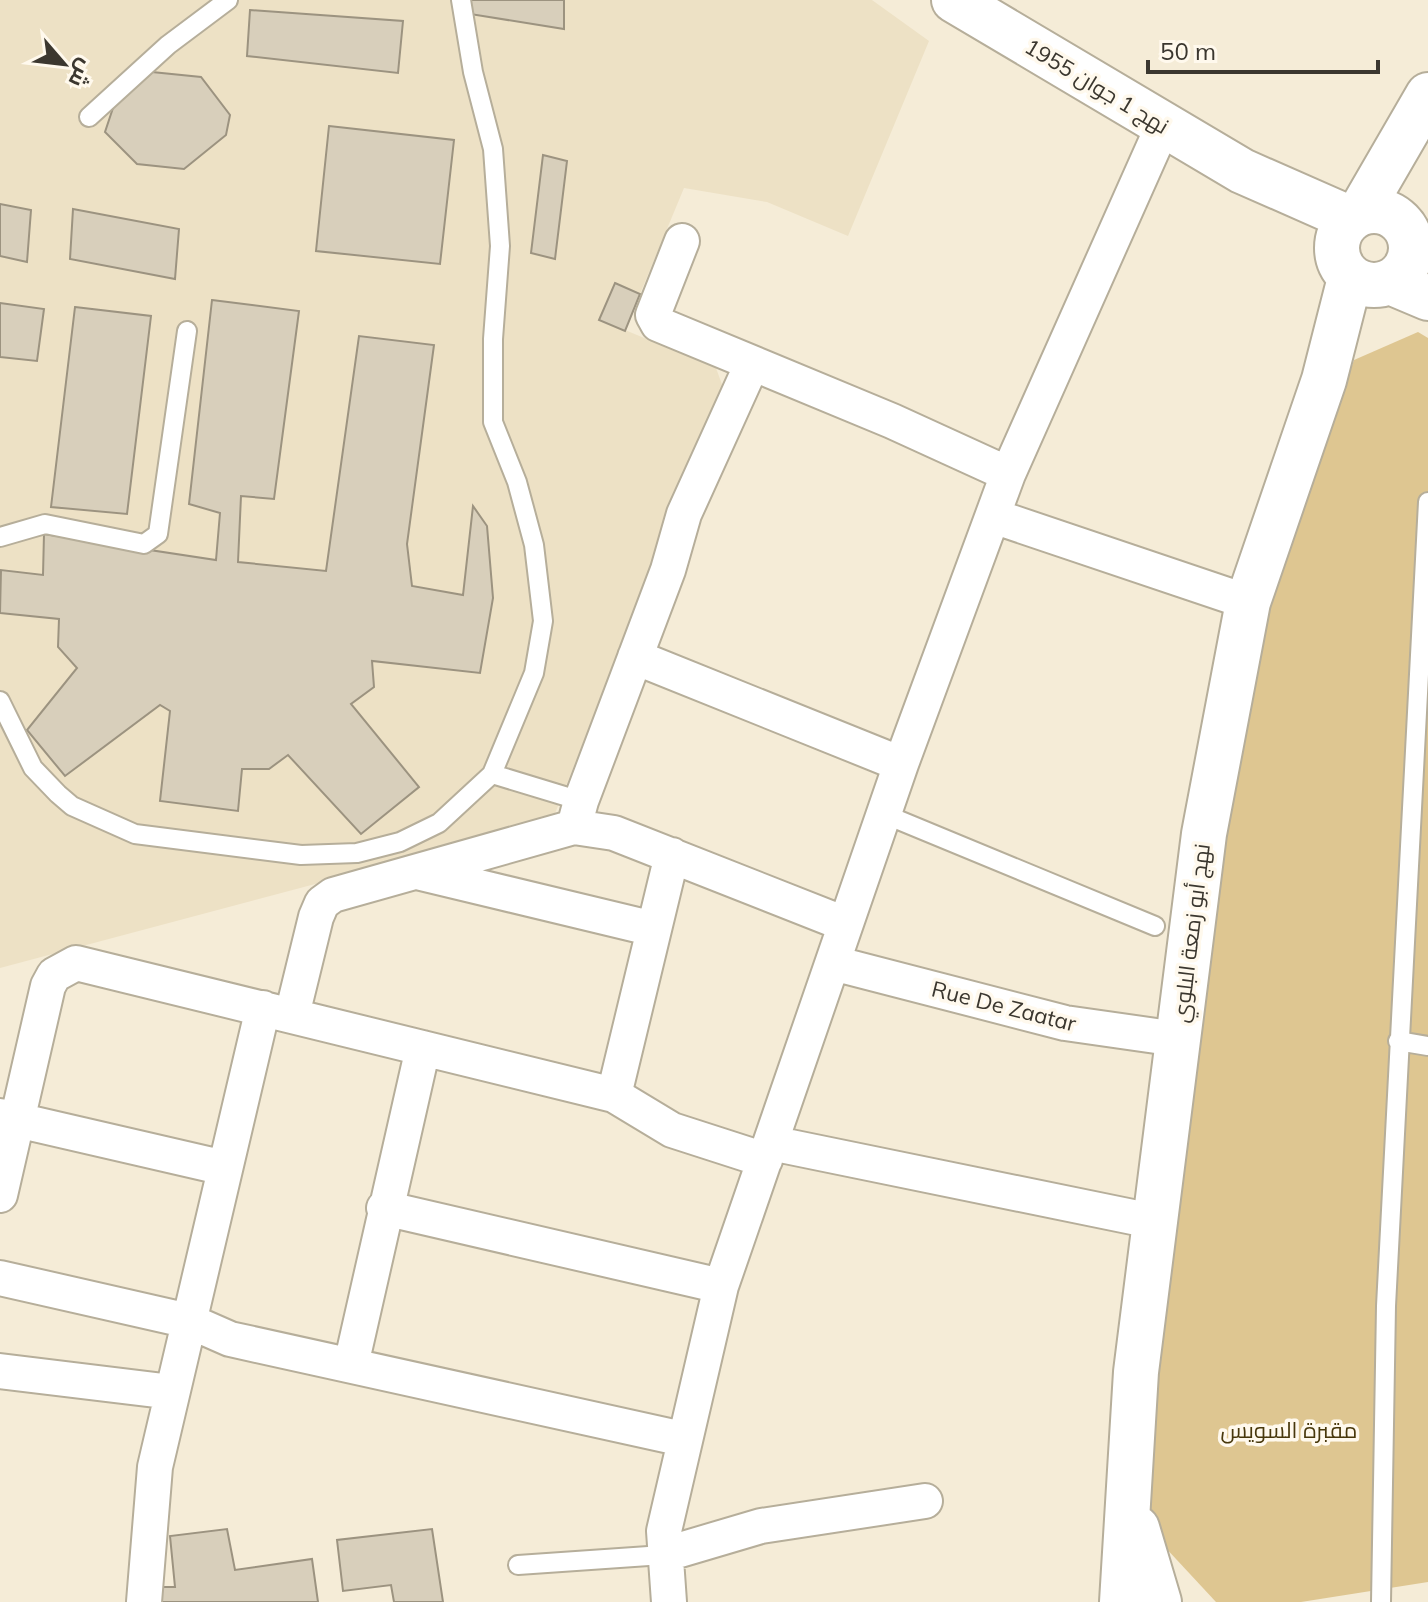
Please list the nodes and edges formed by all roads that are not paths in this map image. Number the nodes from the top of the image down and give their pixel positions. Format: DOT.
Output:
graph roads {
  1 [pos="228,0"];
  2 [pos="461,0"];
  3 [pos="954,0"];
  4 [pos="1424,102"];
  5 [pos="89,117"];
  6 [pos="1163,126"];
  7 [pos="682,241"];
  8 [pos="1384,258"];
  9 [pos="187,331"];
  10 [pos="752,364"];
  11 [pos="1008,474"];
  12 [pos="1428,502"];
  13 [pos="993,516"];
  14 [pos="0,537"];
  15 [pos="1248,602"];
  16 [pos="635,657"];
  17 [pos="0,701"];
  18 [pos="901,764"];
  19 [pos="492,774"];
  20 [pos="577,814"];
  21 [pos="884,814"];
  22 [pos="672,855"];
  23 [pos="415,872"];
  24 [pos="845,924"];
  25 [pos="1155,926"];
  26 [pos="654,929"];
  27 [pos="833,963"];
  28 [pos="277,1012"];
  29 [pos="1177,1039"];
  30 [pos="1398,1041"];
  31 [pos="1428,1046"];
  32 [pos="423,1048"];
  33 [pos="614,1095"];
  34 [pos="8,1118"];
  35 [pos="768,1152"];
  36 [pos="225,1168"];
  37 [pos="0,1195"];
  38 [pos="384,1208"];
  39 [pos="1157,1222"];
  40 [pos="0,1278"];
  41 [pos="721,1286"];
  42 [pos="189,1321"];
  43 [pos="351,1365"];
  44 [pos="0,1371"];
  45 [pos="172,1392"];
  46 [pos="683,1439"];
  47 [pos="1128,1499"];
  48 [pos="925,1501"];
  49 [pos="663,1555"];
  50 [pos="518,1565"];
  51 [pos="144,1602"];
  52 [pos="669,1602"];
  53 [pos="1122,1602"];
  54 [pos="1159,1602"];
  55 [pos="1381,1602"];
  1 -- 5 [label="lane"];
  2 -- 19 [label="lane"];
  3 -- 6 [label="main road, نهج 1 جوان 1955"];
  4 -- 8 [label="main road"];
  6 -- 8 [label="main road, نهج 1 جوان 1955"];
  6 -- 11 [label="street"];
  7 -- 10 [label="street"];
  8 -- 15 [label="main road, نهج أبو زمعة البلوي"];
  9 -- 14 [label="lane"];
  10 -- 11 [label="street"];
  10 -- 16 [label="street"];
  11 -- 13 [label="street"];
  12 -- 30 [label="lane"];
  13 -- 15 [label="street"];
  13 -- 18 [label="street"];
  15 -- 29 [label="main road, نهج أبو زمعة البلوي"];
  16 -- 18 [label="street"];
  16 -- 20 [label="street"];
  17 -- 19 [label="lane"];
  18 -- 21 [label="street"];
  19 -- 20 [label="lane"];
  20 -- 22 [label="street"];
  20 -- 23 [label="street"];
  21 -- 24 [label="street"];
  21 -- 25 [label="lane"];
  22 -- 24 [label="street"];
  22 -- 26 [label="street"];
  23 -- 26 [label="street"];
  23 -- 28 [label="street"];
  24 -- 27 [label="street"];
  26 -- 33 [label="street"];
  27 -- 29 [label="street, Rue De Zaatar"];
  27 -- 35 [label="street"];
  28 -- 32 [label="street"];
  28 -- 34 [label="street"];
  28 -- 36 [label="street"];
  29 -- 39 [label="main road, نهج أبو زمعة البلوي"];
  30 -- 31 [label="lane"];
  30 -- 55 [label="lane"];
  32 -- 33 [label="street"];
  32 -- 38 [label="street"];
  33 -- 35 [label="street"];
  34 -- 36 [label="street"];
  34 -- 37 [label="street"];
  35 -- 39 [label="street"];
  35 -- 41 [label="street"];
  36 -- 42 [label="street"];
  38 -- 41 [label="street"];
  38 -- 43 [label="street"];
  39 -- 47 [label="main road, نهج أبو زمعة البلوي"];
  40 -- 42 [label="street"];
  41 -- 46 [label="street"];
  42 -- 43 [label="street"];
  42 -- 45 [label="street"];
  43 -- 46 [label="street"];
  44 -- 45 [label="street"];
  45 -- 51 [label="street"];
  46 -- 49 [label="street"];
  47 -- 53 [label="main road, نهج أبو زمعة البلوي"];
  47 -- 54 [label="main road, نهج أبو زمعة البلوي"];
  48 -- 49 [label="street"];
  49 -- 50 [label="lane"];
  49 -- 52 [label="street"];
}
